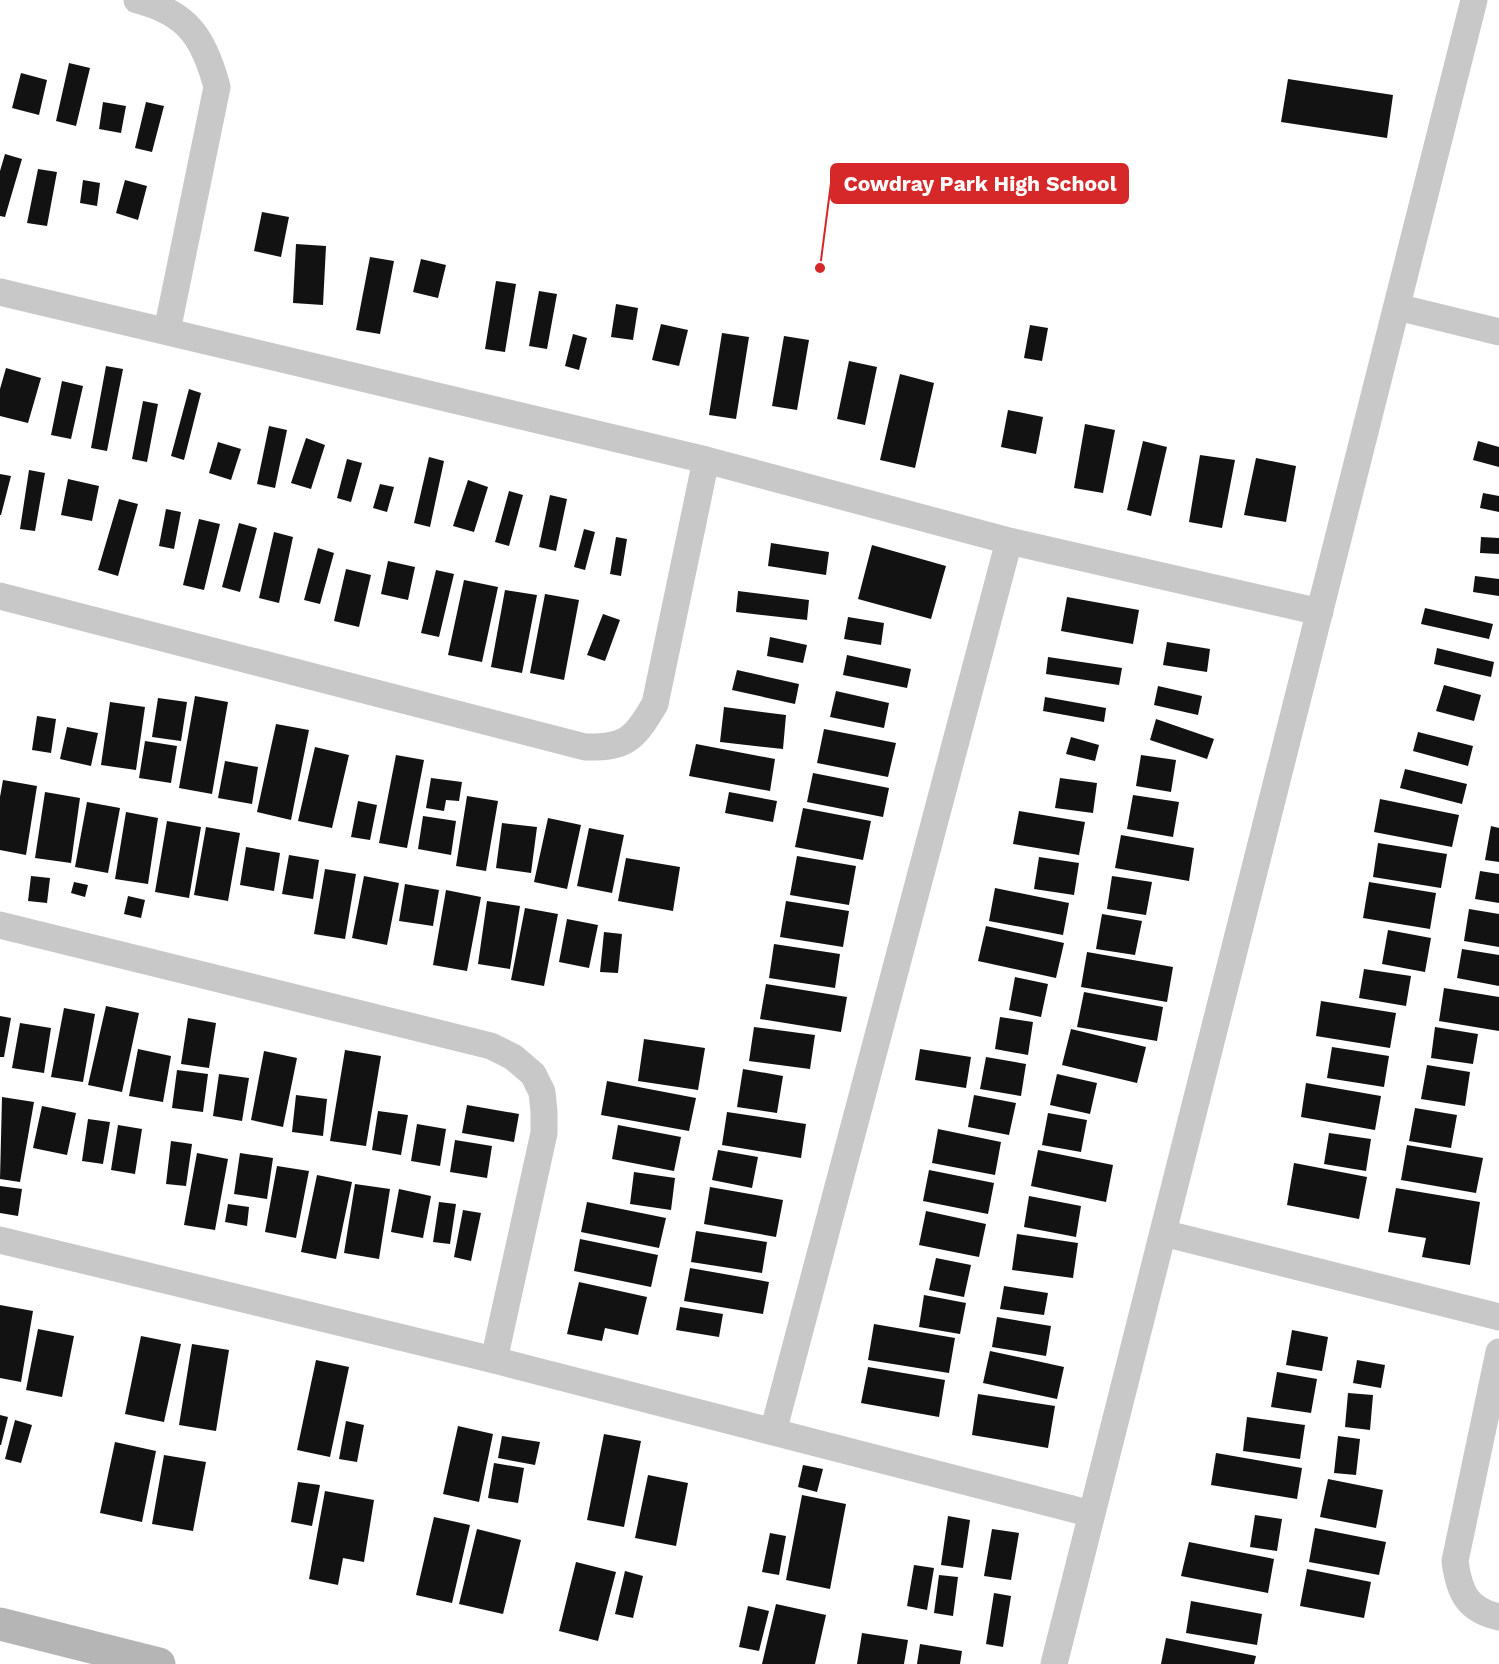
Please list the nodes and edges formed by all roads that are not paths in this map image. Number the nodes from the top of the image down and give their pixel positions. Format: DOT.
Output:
graph roads {
  1 [pos="137,0"];
  2 [pos="1474,0"];
  3 [pos="0,292"];
  4 [pos="1397,306"];
  5 [pos="167,331"];
  6 [pos="1499,332"];
  7 [pos="706,460"];
  8 [pos="1009,542"];
  9 [pos="0,596"];
  10 [pos="1320,612"];
  11 [pos="0,925"];
  12 [pos="1163,1233"];
  13 [pos="0,1240"];
  14 [pos="1499,1317"];
  15 [pos="1499,1352"];
  16 [pos="494,1360"];
  17 [pos="773,1432"];
  18 [pos="1092,1514"];
  19 [pos="1499,1617"];
  20 [pos="0,1624"];
  21 [pos="159,1664"];
  22 [pos="1054,1664"];
  1 -- 5 [label="street"];
  2 -- 4 [label="street"];
  3 -- 5 [label="street"];
  4 -- 6 [label="street"];
  4 -- 10 [label="street"];
  5 -- 7 [label="street"];
  7 -- 8 [label="street"];
  7 -- 9 [label="street"];
  8 -- 10 [label="street"];
  8 -- 17 [label="street"];
  10 -- 12 [label="street"];
  11 -- 16 [label="street"];
  12 -- 14 [label="street"];
  12 -- 18 [label="street"];
  13 -- 16 [label="street"];
  15 -- 19 [label="street"];
  16 -- 17 [label="street"];
  17 -- 18 [label="street"];
  18 -- 22 [label="street"];
  20 -- 21 [label="street"];
}
